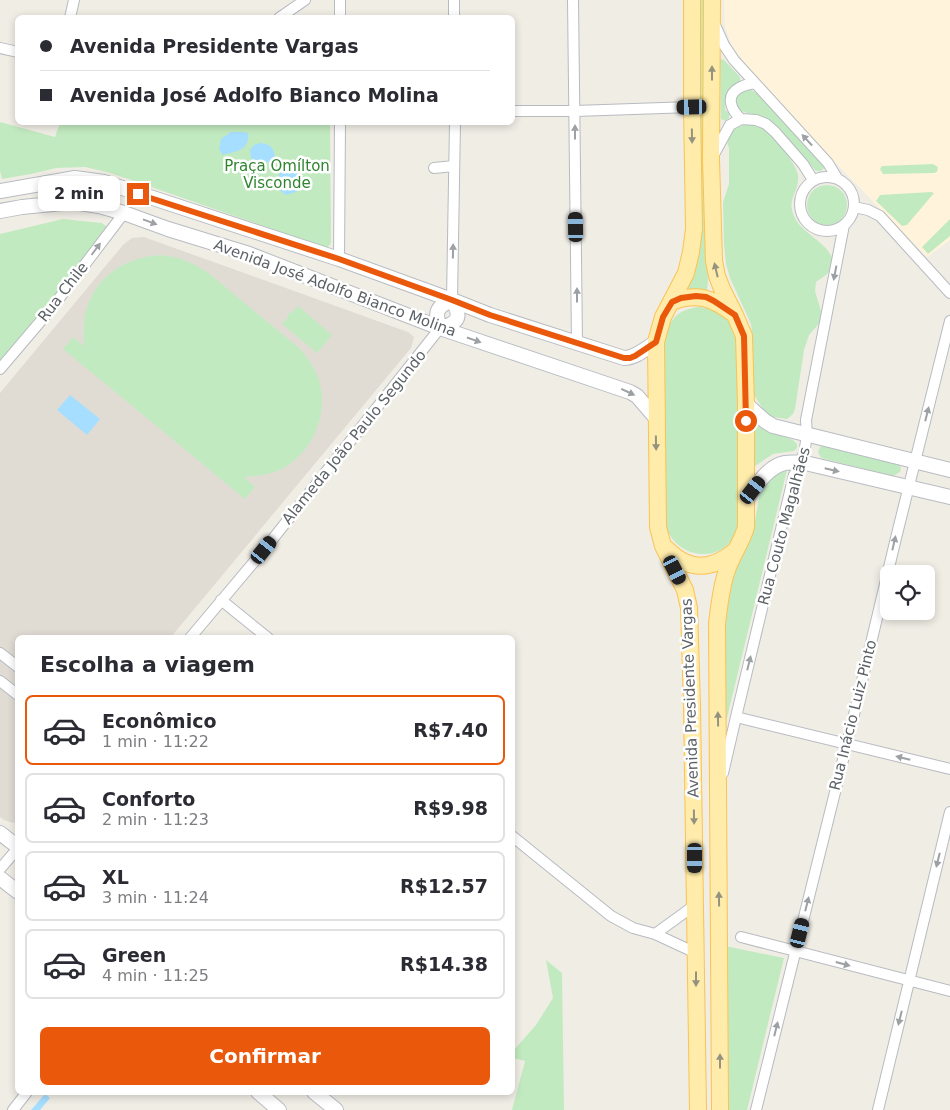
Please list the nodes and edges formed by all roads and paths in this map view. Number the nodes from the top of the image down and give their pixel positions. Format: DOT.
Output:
graph roads {
  1 [pos="74,0"];
  2 [pos="305,0"];
  3 [pos="340,0"];
  4 [pos="454,0"];
  5 [pos="573,0"];
  6 [pos="685,0"];
  7 [pos="692,0"];
  8 [pos="712,0"];
  9 [pos="71,15"];
  10 [pos="283,15"];
  11 [pos="340,15"];
  12 [pos="454,15"];
  13 [pos="712,18"];
  14 [pos="692,24"];
  15 [pos="0,48"];
  16 [pos="15,51"];
  17 [pos="755,83"];
  18 [pos="692,107"];
  19 [pos="515,111"];
  20 [pos="575,111"];
  21 [pos="741,119"];
  22 [pos="340,125"];
  23 [pos="455,125"];
  24 [pos="712,159"];
  25 [pos="454,166"];
  26 [pos="434,168"];
  27 [pos="837,178"];
  28 [pos="813,180"];
  29 [pos="0,191"];
  30 [pos="854,207"];
  31 [pos="0,211"];
  32 [pos="124,213"];
  33 [pos="844,225"];
  34 [pos="256,231"];
  35 [pos="249,254"];
  36 [pos="339,259"];
  37 [pos="950,292"];
  38 [pos="452,300"];
  39 [pos="672,302"];
  40 [pos="735,315"];
  41 [pos="950,321"];
  42 [pos="440,328"];
  43 [pos="656,342"];
  44 [pos="577,343"];
  45 [pos="0,369"];
  46 [pos="746,404"];
  47 [pos="656,418"];
  48 [pos="808,435"];
  49 [pos="915,461"];
  50 [pos="801,462"];
  51 [pos="950,470"];
  52 [pos="908,488"];
  53 [pos="950,497"];
  54 [pos="746,498"];
  55 [pos="663,546"];
  56 [pos="736,551"];
  57 [pos="221,600"];
  58 [pos="192,635"];
  59 [pos="264,635"];
  60 [pos="0,653"];
  61 [pos="15,665"];
  62 [pos="0,681"];
  63 [pos="15,693"];
  64 [pos="736,717"];
  65 [pos="847,744"];
  66 [pos="950,769"];
  67 [pos="718,796"];
  68 [pos="950,812"];
  69 [pos="0,832"];
  70 [pos="515,838"];
  71 [pos="15,844"];
  72 [pos="15,851"];
  73 [pos="0,869"];
  74 [pos="0,878"];
  75 [pos="15,890"];
  76 [pos="695,905"];
  77 [pos="654,934"];
  78 [pos="741,937"];
  79 [pos="795,952"];
  80 [pos="696,953"];
  81 [pos="909,981"];
  82 [pos="950,991"];
  83 [pos="26,1095"];
  84 [pos="262,1095"];
  85 [pos="317,1095"];
  86 [pos="333,1109"];
  87 [pos="13,1110"];
  88 [pos="279,1110"];
  89 [pos="698,1110"];
  90 [pos="720,1110"];
  91 [pos="756,1110"];
  92 [pos="878,1110"];
  1 -- 9 [label="street"];
  2 -- 10 [label="street"];
  3 -- 11 [label="street"];
  4 -- 12 [label="street"];
  5 -- 20 [label="street"];
  6 -- 14 [label="main road"];
  7 -- 14 [label="main road, Avenida Presidente Vargas"];
  8 -- 13 [label="main road, Avenida Presidente Vargas"];
  13 -- 17 [label="street"];
  24 -- 13 [label="main road, Avenida Presidente Vargas, one-way"];
  14 -- 18 [label="main road, Avenida Presidente Vargas"];
  15 -- 16 [label="street"];
  17 -- 21 [label="street"];
  27 -- 17 [label="street, one-way"];
  18 -- 20 [label="street"];
  18 -- 39 [label="main road, Avenida Presidente Vargas, one-way"];
  19 -- 20 [label="street"];
  44 -- 20 [label="street, one-way"];
  21 -- 24 [label="street"];
  21 -- 28 [label="street"];
  22 -- 36 [label="street"];
  23 -- 25 [label="street"];
  40 -- 24 [label="main road, Avenida Presidente Vargas, one-way"];
  25 -- 26 [label="street"];
  38 -- 25 [label="street, one-way"];
  27 -- 28 [label="street"];
  27 -- 30 [label="street"];
  28 -- 33 [label="street"];
  29 -- 34 [label="main road, Avenida José Adolfo Bianco Molina"];
  30 -- 33 [label="street"];
  30 -- 37 [label="street"];
  31 -- 32 [label="main road, Avenida José Adolfo Bianco Molina"];
  32 -- 35 [label="main road, Avenida José Adolfo Bianco Molina, one-way"];
  45 -- 32 [label="street, Rua Chile, one-way"];
  33 -- 48 [label="street, Rua Couto Magalhães, one-way"];
  34 -- 35 [label="main road"];
  34 -- 36 [label="main road, Avenida José Adolfo Bianco Molina"];
  35 -- 42 [label="main road, Avenida José Adolfo Bianco Molina"];
  36 -- 38 [label="main road, Avenida José Adolfo Bianco Molina"];
  38 -- 42 [label="main road"];
  38 -- 42 [label="main road"];
  38 -- 44 [label="main road, Avenida José Adolfo Bianco Molina"];
  39 -- 40 [label="main road"];
  39 -- 43 [label="main road, Avenida Presidente Vargas"];
  40 -- 46 [label="main road, Avenida Presidente Vargas"];
  49 -- 41 [label="street, Rua Inácio Luiz Pinto, one-way"];
  42 -- 47 [label="main road, Avenida José Adolfo Bianco Molina, one-way"];
  42 -- 57 [label="street, Alameda João Paulo Segundo"];
  43 -- 44 [label="main road, Avenida José Adolfo Bianco Molina"];
  43 -- 47 [label="main road, Avenida Presidente Vargas"];
  46 -- 48 [label="main road"];
  46 -- 54 [label="main road, Avenida Presidente Vargas"];
  47 -- 55 [label="main road, Avenida Presidente Vargas, one-way"];
  48 -- 49 [label="main road"];
  48 -- 50 [label="street, Rua Couto Magalhães"];
  49 -- 51 [label="main road"];
  49 -- 52 [label="street, Rua Inácio Luiz Pinto"];
  50 -- 52 [label="main road, one-way"];
  50 -- 54 [label="main road"];
  64 -- 50 [label="street, Rua Couto Magalhães, one-way"];
  52 -- 53 [label="main road"];
  65 -- 52 [label="street, Rua Inácio Luiz Pinto, one-way"];
  54 -- 56 [label="main road, Avenida Presidente Vargas"];
  55 -- 56 [label="main road"];
  55 -- 76 [label="main road, Avenida Presidente Vargas, one-way"];
  67 -- 56 [label="main road, Avenida Presidente Vargas, one-way"];
  57 -- 58 [label="street, Alameda João Paulo Segundo"];
  57 -- 59 [label="street"];
  60 -- 61 [label="street"];
  62 -- 63 [label="street"];
  64 -- 65 [label="street"];
  64 -- 67 [label="street, Rua Couto Magalhães"];
  66 -- 65 [label="street, one-way"];
  79 -- 65 [label="street, Rua Inácio Luiz Pinto, one-way"];
  90 -- 67 [label="main road, Avenida Presidente Vargas, one-way"];
  68 -- 81 [label="street, one-way"];
  69 -- 71 [label="main road"];
  70 -- 77 [label="street"];
  72 -- 73 [label="street"];
  74 -- 75 [label="main road"];
  76 -- 77 [label="street"];
  76 -- 80 [label="main road, Avenida Presidente Vargas"];
  77 -- 80 [label="street"];
  78 -- 79 [label="street"];
  79 -- 81 [label="street, one-way"];
  91 -- 79 [label="street, Rua Inácio Luiz Pinto, one-way"];
  80 -- 89 [label="main road, Avenida Presidente Vargas, one-way"];
  81 -- 82 [label="street"];
  81 -- 92 [label="street, one-way"];
  83 -- 87 [label="street"];
  84 -- 88 [label="main road"];
  85 -- 86 [label="main road"];
}
